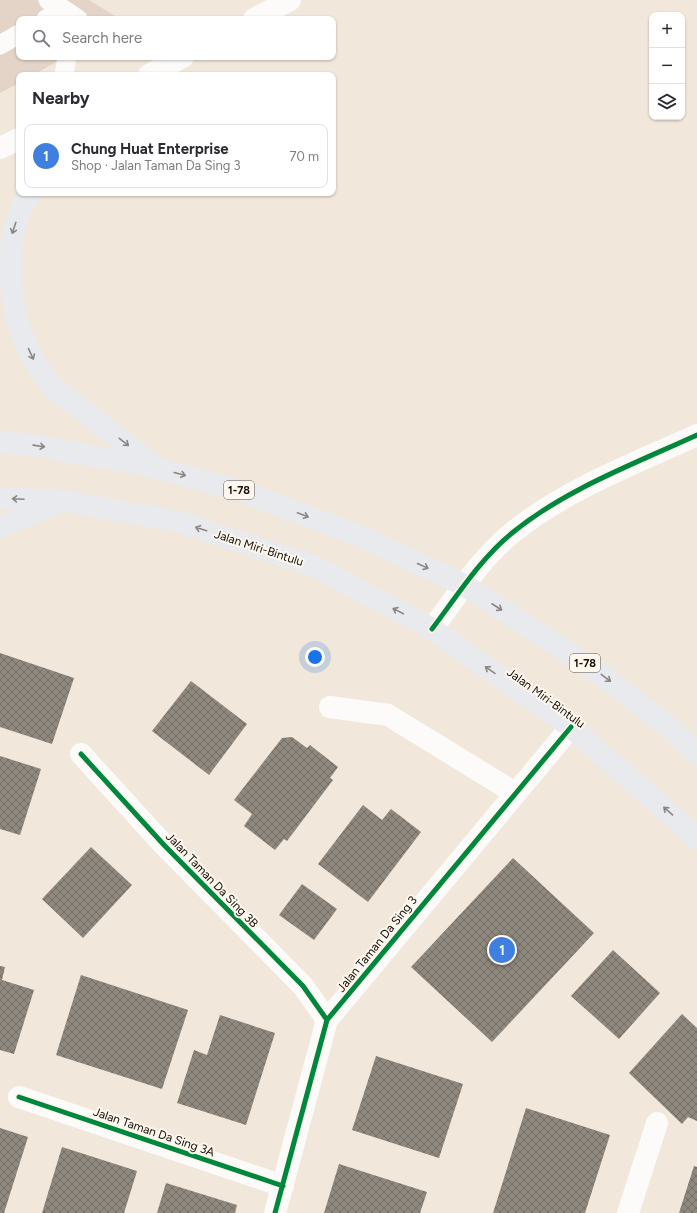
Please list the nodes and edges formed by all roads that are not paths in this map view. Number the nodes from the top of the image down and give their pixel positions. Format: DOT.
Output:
graph roads {
  1 [pos="290,0"];
  2 [pos="64,12"];
  3 [pos="54,16"];
  4 [pos="260,16"];
  5 [pos="16,36"];
  6 [pos="0,45"];
  7 [pos="67,60"];
  8 [pos="177,60"];
  9 [pos="65,72"];
  10 [pos="155,72"];
  11 [pos="16,140"];
  12 [pos="0,148"];
  13 [pos="29,196"];
  14 [pos="697,435"];
  15 [pos="0,442"];
  16 [pos="156,468"];
  17 [pos="0,498"];
  18 [pos="64,501"];
  19 [pos="0,527"];
  20 [pos="464,586"];
  21 [pos="432,629"];
  22 [pos="330,707"];
  23 [pos="571,727"];
  24 [pos="81,754"];
  25 [pos="697,754"];
  26 [pos="515,793"];
  27 [pos="697,838"];
  28 [pos="327,1020"];
  29 [pos="19,1097"];
  30 [pos="657,1122"];
  31 [pos="283,1186"];
  32 [pos="275,1213"];
  33 [pos="628,1213"];
  1 -- 4 [label="street"];
  2 -- 3 [label="lane"];
  5 -- 6 [label="lane"];
  7 -- 9 [label="lane"];
  8 -- 10 [label="street"];
  11 -- 12 [label="street"];
  13 -- 16 [label="highway, one-way"];
  14 -- 20 [label="street"];
  15 -- 16 [label="highway, 1-78, one-way"];
  16 -- 20 [label="highway, 1-78, one-way"];
  18 -- 17 [label="highway, Jalan Miri-Bintulu, one-way"];
  18 -- 19 [label="highway"];
  21 -- 18 [label="highway, Jalan Miri-Bintulu, one-way"];
  20 -- 21 [label="street"];
  20 -- 25 [label="highway, 1-78, one-way"];
  23 -- 21 [label="highway, Jalan Miri-Bintulu, one-way"];
  22 -- 26 [label="street"];
  23 -- 26 [label="street, Jalan Taman Da Sing 3"];
  27 -- 23 [label="highway, Jalan Miri-Bintulu, one-way"];
  24 -- 28 [label="street, Jalan Taman Da Sing 3B"];
  26 -- 28 [label="street, Jalan Taman Da Sing 3"];
  28 -- 31 [label="street, Jalan Taman Da Sing 3"];
  29 -- 31 [label="street, Jalan Taman Da Sing 3A"];
  30 -- 33 [label="street"];
  31 -- 32 [label="street, Jalan Taman Da Sing 3"];
}
